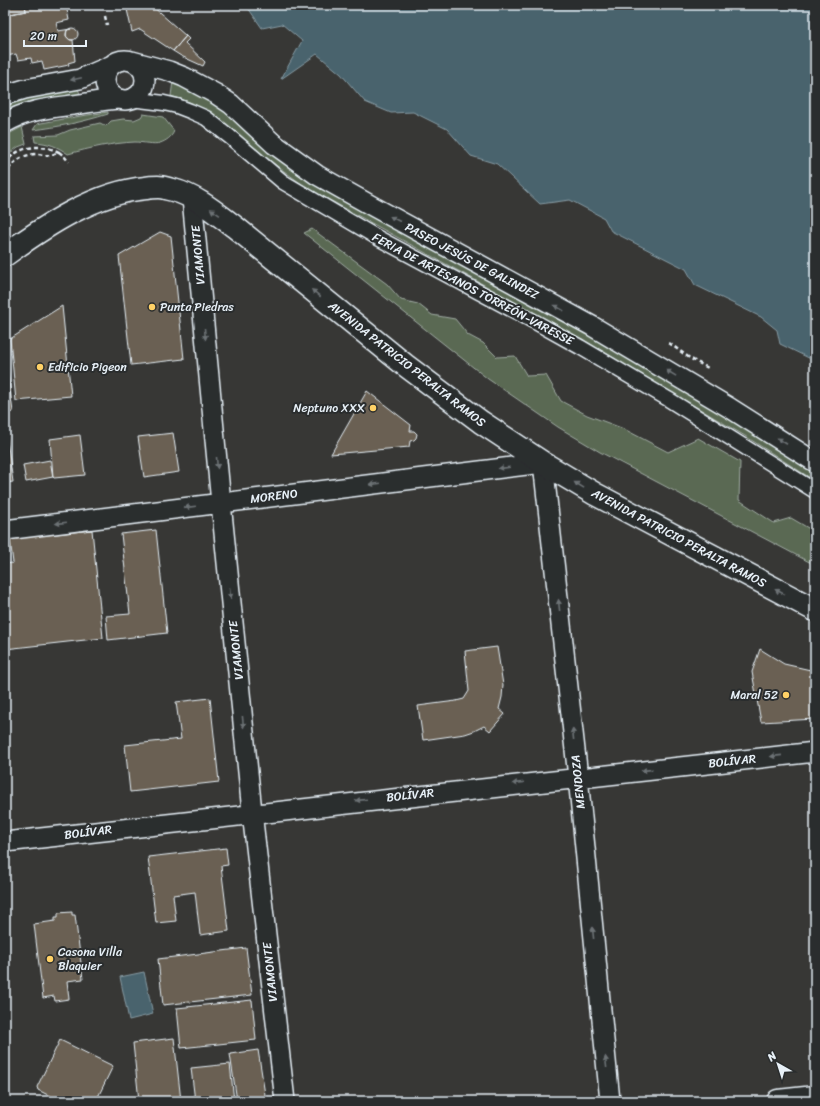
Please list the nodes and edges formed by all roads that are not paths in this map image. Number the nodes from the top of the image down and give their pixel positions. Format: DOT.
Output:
graph roads {
  1 [pos="132,61"];
  2 [pos="112,65"];
  3 [pos="6,94"];
  4 [pos="125,99"];
  5 [pos="5,123"];
  6 [pos="192,198"];
  7 [pos="5,255"];
  8 [pos="815,462"];
  9 [pos="543,463"];
  10 [pos="815,491"];
  11 [pos="221,503"];
  12 [pos="5,530"];
  13 [pos="815,610"];
  14 [pos="815,752"];
  15 [pos="578,777"];
  16 [pos="252,812"];
  17 [pos="5,842"];
  18 [pos="815,1097"];
  19 [pos="285,1101"];
  20 [pos="610,1101"];
  21 [pos="778,1101"];
  1 -- 2 [label="street"];
  1 -- 4 [label="street"];
  8 -- 1 [label="street, PASEO JESÚS DE GALINDEZ, one-way"];
  2 -- 3 [label="street, one-way"];
  2 -- 4 [label="street"];
  4 -- 5 [label="street"];
  4 -- 10 [label="street, FERIA DE ARTESANOS TORREÓN-VARESSE"];
  6 -- 7 [label="main road, AVENIDA PATRICIO PERALTA RAMOS"];
  9 -- 6 [label="main road, AVENIDA PATRICIO PERALTA RAMOS, one-way"];
  6 -- 11 [label="street, VIAMONTE, one-way"];
  9 -- 11 [label="street, MORENO, one-way"];
  13 -- 9 [label="main road, AVENIDA PATRICIO PERALTA RAMOS, one-way"];
  15 -- 9 [label="street, MENDOZA, one-way"];
  11 -- 12 [label="street, MORENO, one-way"];
  11 -- 16 [label="street, VIAMONTE, one-way"];
  14 -- 15 [label="street, BOLÍVAR, one-way"];
  15 -- 16 [label="street, BOLÍVAR, one-way"];
  20 -- 15 [label="street, MENDOZA, one-way"];
  16 -- 17 [label="street, BOLÍVAR"];
  16 -- 19 [label="street, VIAMONTE"];
  18 -- 21 [label="main road"];
}
